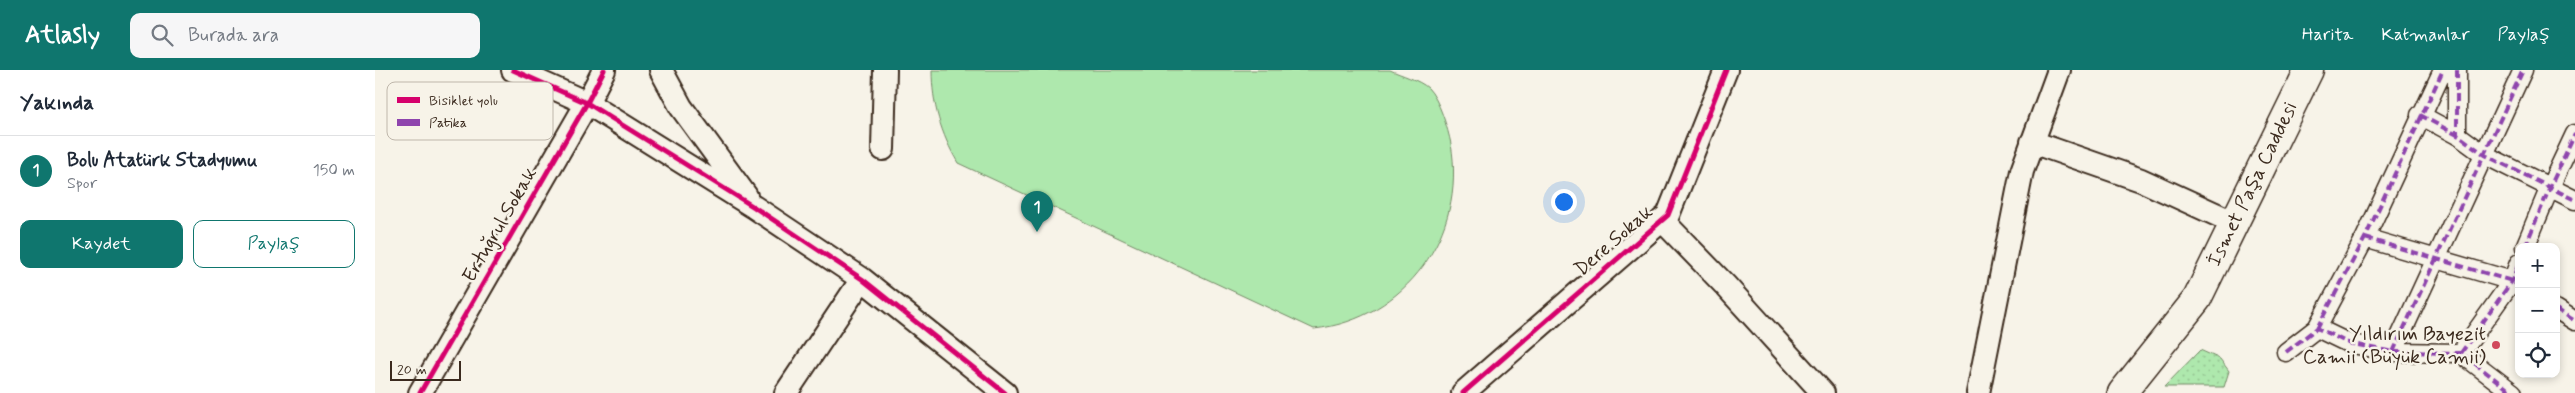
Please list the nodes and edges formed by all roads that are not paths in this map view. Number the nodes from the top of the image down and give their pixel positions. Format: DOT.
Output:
graph roads {
  1 [pos="513,70"];
  2 [pos="604,70"];
  3 [pos="661,70"];
  4 [pos="885,70"];
  5 [pos="1726,70"];
  6 [pos="2059,70"];
  7 [pos="2309,70"];
  8 [pos="2443,70"];
  9 [pos="2457,70"];
  10 [pos="2523,70"];
  11 [pos="539,82"];
  12 [pos="553,88"];
  13 [pos="587,104"];
  14 [pos="2420,116"];
  15 [pos="2575,134"];
  16 [pos="2459,136"];
  17 [pos="2032,142"];
  18 [pos="883,149"];
  19 [pos="2485,155"];
  20 [pos="2549,187"];
  21 [pos="2575,200"];
  22 [pos="754,207"];
  23 [pos="1662,220"];
  24 [pos="2235,223"];
  25 [pos="2365,238"];
  26 [pos="2527,243"];
  27 [pos="2434,259"];
  28 [pos="862,279"];
  29 [pos="2515,284"];
  30 [pos="2560,312"];
  31 [pos="2575,321"];
  32 [pos="2317,328"];
  33 [pos="2286,352"];
  34 [pos="2393,352"];
  35 [pos="2461,353"];
  36 [pos="420,393"];
  37 [pos="786,393"];
  38 [pos="1005,393"];
  39 [pos="1463,393"];
  40 [pos="1823,393"];
  41 [pos="1978,393"];
  42 [pos="2122,393"];
  43 [pos="2513,393"];
  1 -- 11 [label="street"];
  2 -- 13 [label="street, Ertuğrul Sokak"];
  3 -- 22 [label="street"];
  4 -- 18 [label="street"];
  5 -- 23 [label="street, Dere Sokak"];
  6 -- 17 [label="street"];
  7 -- 24 [label="main road, İsmet Paşa Caddesi"];
  8 -- 14 [label="street"];
  9 -- 16 [label="street"];
  10 -- 19 [label="street"];
  12 -- 13 [label="street"];
  13 -- 22 [label="street"];
  13 -- 36 [label="street, Ertuğrul Sokak"];
  14 -- 16 [label="street"];
  14 -- 25 [label="street"];
  15 -- 20 [label="street"];
  16 -- 19 [label="street"];
  17 -- 24 [label="street"];
  17 -- 41 [label="street"];
  19 -- 20 [label="street"];
  19 -- 27 [label="street"];
  20 -- 21 [label="street"];
  20 -- 26 [label="street"];
  22 -- 28 [label="street"];
  23 -- 39 [label="street, Dere Sokak"];
  23 -- 40 [label="street"];
  24 -- 42 [label="main road, İsmet Paşa Caddesi"];
  25 -- 27 [label="street"];
  25 -- 32 [label="street"];
  27 -- 29 [label="street"];
  27 -- 34 [label="street"];
  28 -- 37 [label="street"];
  28 -- 38 [label="street"];
  29 -- 35 [label="street"];
  30 -- 31 [label="street"];
  32 -- 33 [label="street"];
  32 -- 34 [label="street"];
  34 -- 35 [label="street"];
  35 -- 43 [label="street"];
}
